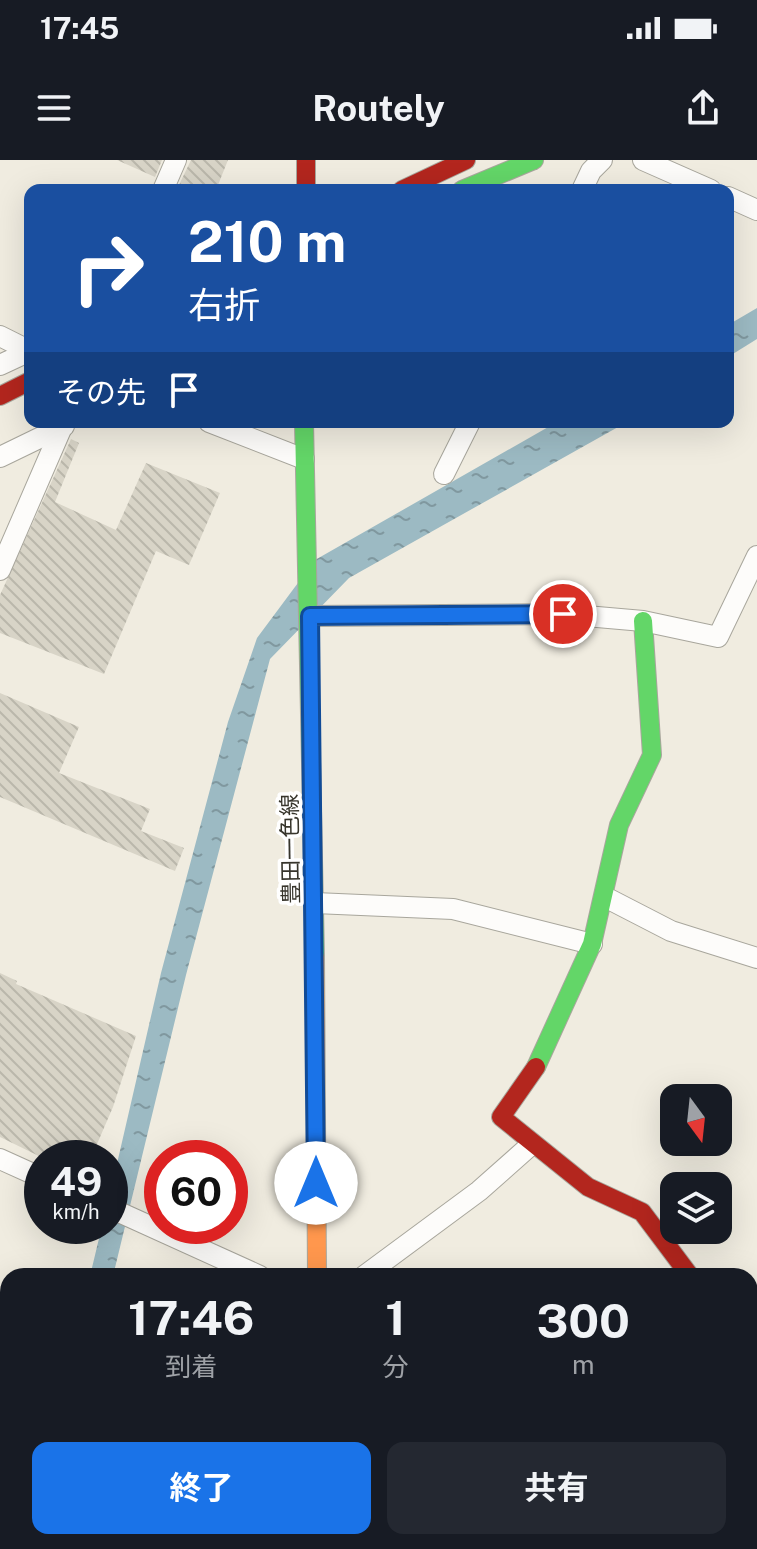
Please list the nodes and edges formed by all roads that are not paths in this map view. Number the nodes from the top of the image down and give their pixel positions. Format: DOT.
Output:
graph roads {
  1 [pos="176,160"];
  2 [pos="306,160"];
  3 [pos="466,160"];
  4 [pos="534,160"];
  5 [pos="602,160"];
  6 [pos="643,160"];
  7 [pos="166,184"];
  8 [pos="306,184"];
  9 [pos="415,184"];
  10 [pos="476,184"];
  11 [pos="585,184"];
  12 [pos="697,184"];
  13 [pos="734,200"];
  14 [pos="757,210"];
  15 [pos="0,336"];
  16 [pos="24,348"];
  17 [pos="24,354"];
  18 [pos="0,365"];
  19 [pos="24,384"];
  20 [pos="0,396"];
  21 [pos="59,428"];
  22 [pos="65,428"];
  23 [pos="224,428"];
  24 [pos="304,428"];
  25 [pos="467,428"];
  26 [pos="0,457"];
  27 [pos="304,459"];
  28 [pos="444,474"];
  29 [pos="757,556"];
  30 [pos="0,570"];
  31 [pos="310,616"];
  32 [pos="643,621"];
  33 [pos="605,897"];
  34 [pos="315,903"];
  35 [pos="592,944"];
  36 [pos="757,958"];
  37 [pos="532,1144"];
  38 [pos="0,1159"];
  39 [pos="24,1170"];
  40 [pos="128,1217"];
  41 [pos="242,1268"];
  42 [pos="317,1268"];
  43 [pos="375,1268"];
  44 [pos="684,1268"];
  1 -- 7 [label="street"];
  2 -- 8 [label="main road"];
  3 -- 9 [label="main road"];
  4 -- 10 [label="main road"];
  5 -- 11 [label="street"];
  6 -- 12 [label="street"];
  13 -- 14 [label="street"];
  15 -- 16 [label="street"];
  17 -- 18 [label="street"];
  19 -- 20 [label="main road"];
  21 -- 26 [label="street"];
  22 -- 30 [label="street"];
  23 -- 27 [label="street"];
  24 -- 27 [label="main road, 豊田一色線"];
  25 -- 28 [label="street"];
  27 -- 31 [label="main road, 豊田一色線"];
  29 -- 32 [label="street"];
  31 -- 32 [label="street"];
  31 -- 34 [label="main road, 豊田一色線"];
  32 -- 33 [label="main road"];
  33 -- 35 [label="main road"];
  33 -- 36 [label="street"];
  34 -- 35 [label="street"];
  34 -- 42 [label="main road, 豊田一色線"];
  35 -- 37 [label="main road"];
  37 -- 43 [label="street"];
  37 -- 44 [label="main road"];
  38 -- 39 [label="street"];
  40 -- 41 [label="street"];
}
